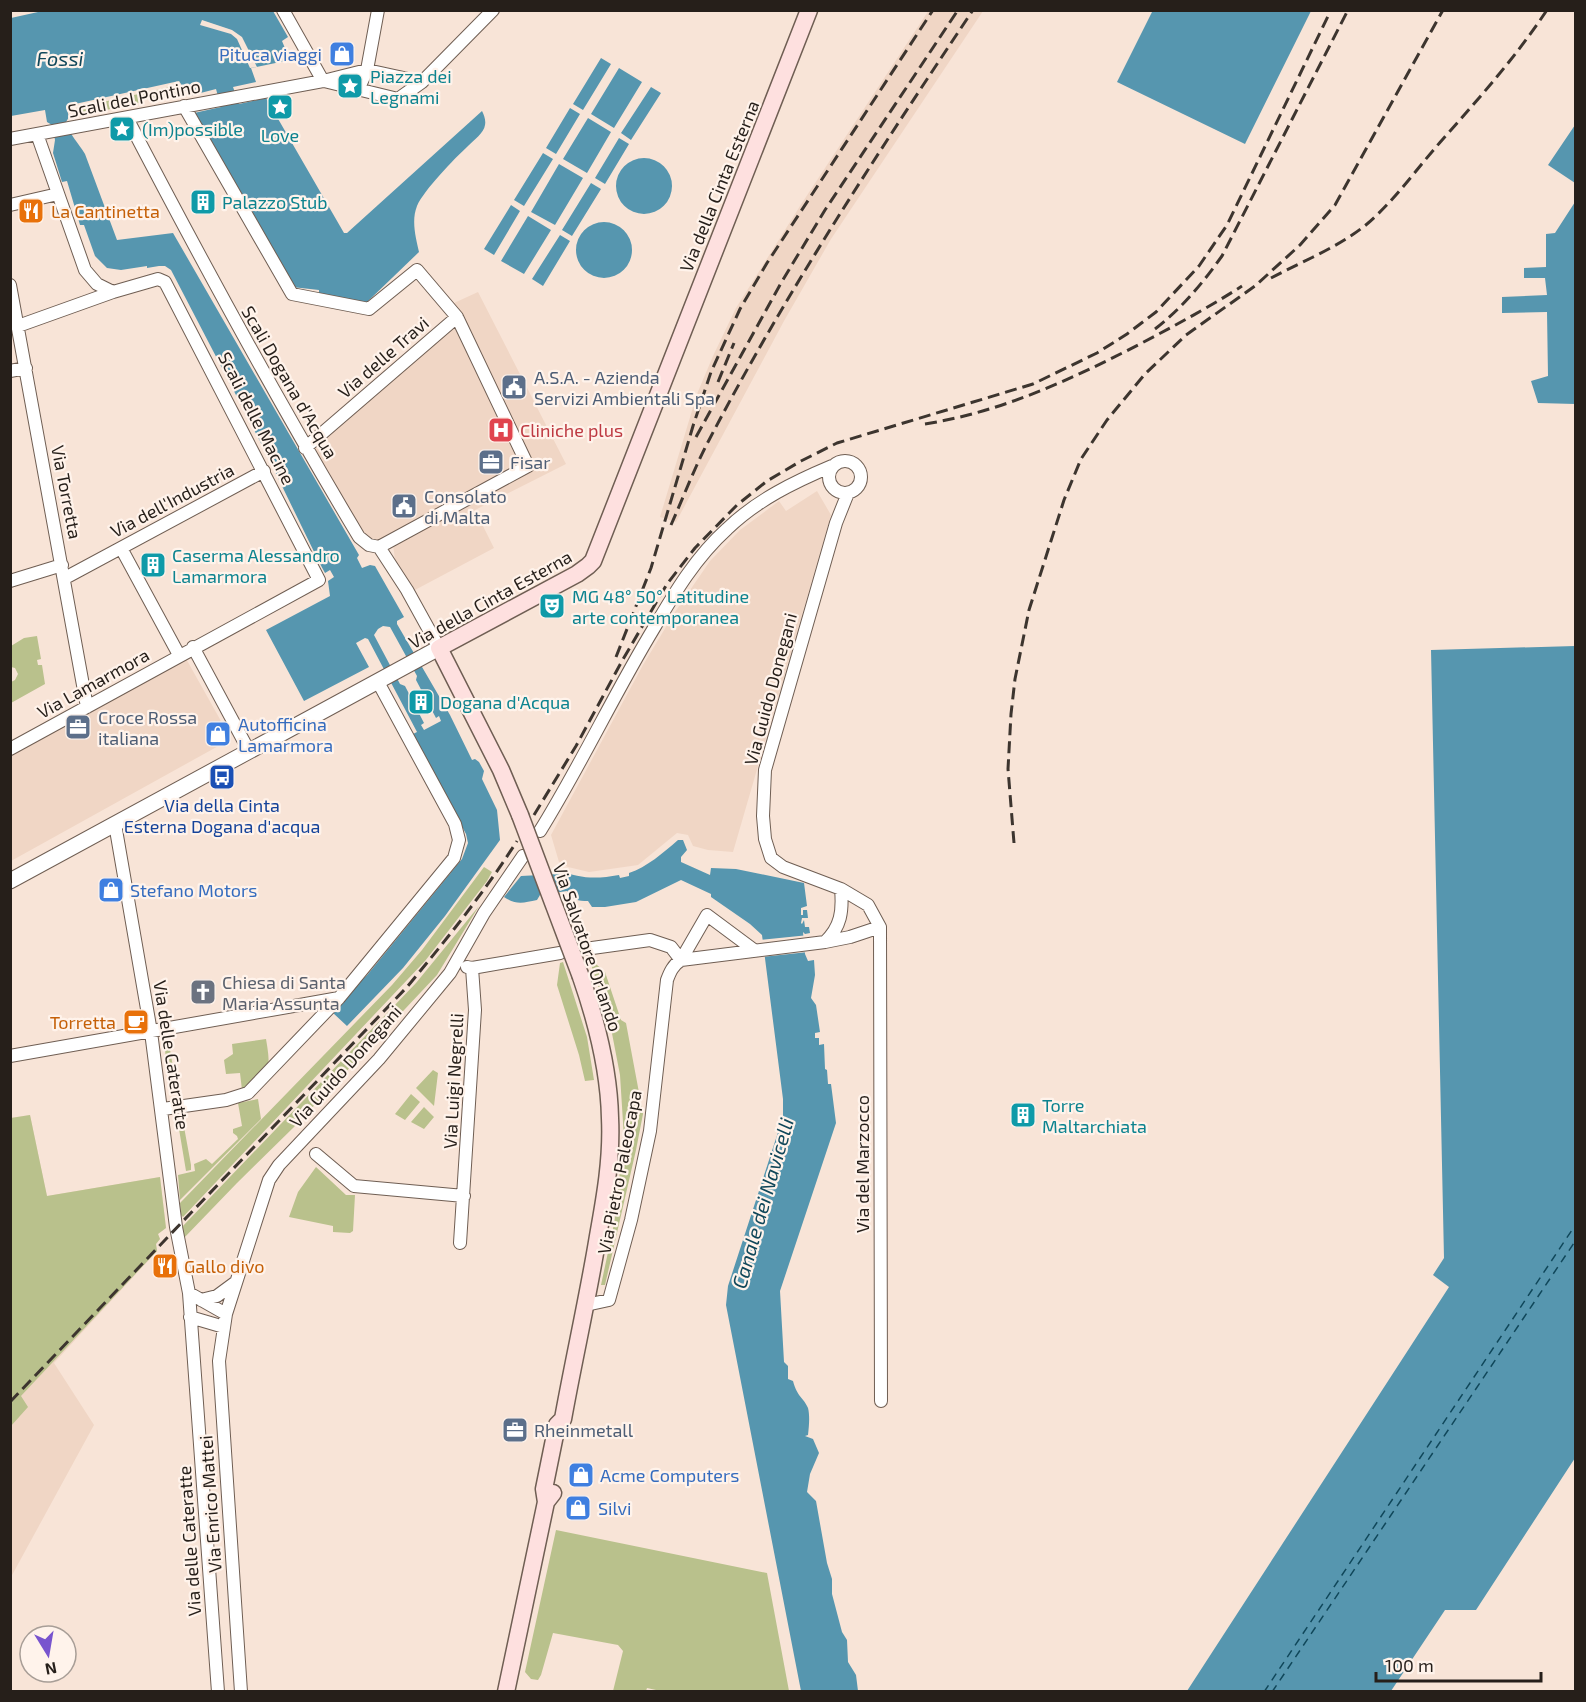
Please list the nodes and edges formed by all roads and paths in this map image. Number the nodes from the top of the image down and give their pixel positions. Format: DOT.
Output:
graph roads {
  1 [pos="283,10"];
  2 [pos="378,10"];
  3 [pos="494,10"];
  4 [pos="809,10"];
  5 [pos="367,70"];
  6 [pos="323,81"];
  7 [pos="422,82"];
  8 [pos="358,90"];
  9 [pos="186,106"];
  10 [pos="127,118"];
  11 [pos="37,134"];
  12 [pos="10,139"];
  13 [pos="58,194"];
  14 [pos="10,205"];
  15 [pos="10,285"];
  16 [pos="113,292"];
  17 [pos="457,317"];
  18 [pos="18,326"];
  19 [pos="26,368"];
  20 [pos="10,371"];
  21 [pos="305,448"];
  22 [pos="832,466"];
  23 [pos="264,471"];
  24 [pos="798,482"];
  25 [pos="831,486"];
  26 [pos="848,493"];
  27 [pos="379,547"];
  28 [pos="121,548"];
  29 [pos="64,571"];
  30 [pos="319,580"];
  31 [pos="10,581"];
  32 [pos="194,647"];
  33 [pos="439,648"];
  34 [pos="179,655"];
  35 [pos="378,682"];
  36 [pos="87,707"];
  37 [pos="10,749"];
  38 [pos="249,751"];
  39 [pos="115,824"];
  40 [pos="540,831"];
  41 [pos="523,856"];
  42 [pos="10,881"];
  43 [pos="841,889"];
  44 [pos="880,927"];
  45 [pos="825,942"];
  46 [pos="585,949"];
  47 [pos="754,950"];
  48 [pos="560,953"];
  49 [pos="681,960"];
  50 [pos="457,963"];
  51 [pos="472,968"];
  52 [pos="339,998"];
  53 [pos="151,1032"];
  54 [pos="10,1056"];
  55 [pos="163,1109"];
  56 [pos="316,1154"];
  57 [pos="464,1196"];
  58 [pos="460,1243"];
  59 [pos="236,1282"];
  60 [pos="189,1293"];
  61 [pos="201,1300"];
  62 [pos="586,1305"];
  63 [pos="190,1317"];
  64 [pos="225,1320"];
  65 [pos="881,1401"];
  66 [pos="218,1692"];
  67 [pos="241,1692"];
  68 [pos="506,1692"];
  1 -- 6 [label="street"];
  2 -- 5 [label="street"];
  3 -- 7 [label="street"];
  4 -- 33 [label="main road, Via della Cinta Esterna"];
  5 -- 6 [label="street"];
  5 -- 7 [label="street"];
  5 -- 8 [label="street"];
  6 -- 8 [label="street"];
  6 -- 9 [label="street, Scali del Pontino"];
  7 -- 8 [label="street"];
  9 -- 10 [label="street, Scali del Pontino"];
  9 -- 17 [label="street"];
  10 -- 11 [label="street, Scali del Pontino"];
  10 -- 21 [label="street, Scali Dogana d'Acqua"];
  11 -- 12 [label="street, Scali del Pontino"];
  11 -- 13 [label="street"];
  13 -- 14 [label="street"];
  13 -- 16 [label="street"];
  15 -- 18 [label="street, Via Torretta"];
  16 -- 18 [label="street"];
  16 -- 23 [label="street, Scali delle Macine"];
  17 -- 21 [label="street, Via delle Travi"];
  17 -- 27 [label="street"];
  18 -- 19 [label="street, Via Torretta"];
  19 -- 20 [label="street"];
  19 -- 29 [label="street, Via Torretta"];
  21 -- 27 [label="street, Scali Dogana d'Acqua"];
  22 -- 24 [label="street"];
  22 -- 25 [label="street"];
  22 -- 26 [label="street"];
  23 -- 28 [label="street, Via dell'Industria"];
  23 -- 30 [label="street, Scali delle Macine"];
  24 -- 25 [label="street"];
  24 -- 40 [label="street"];
  25 -- 26 [label="street"];
  26 -- 43 [label="street, Via Guido Donegani"];
  27 -- 33 [label="street, Scali Dogana d'Acqua"];
  28 -- 29 [label="street, Via dell'Industria"];
  28 -- 34 [label="street"];
  29 -- 31 [label="street, Via dell'Industria"];
  29 -- 36 [label="street, Via Torretta"];
  30 -- 32 [label="street, Via Lamarmora"];
  32 -- 34 [label="street, Via Lamarmora"];
  32 -- 38 [label="street"];
  33 -- 35 [label="street, Via della Cinta Esterna"];
  33 -- 62 [label="main road, Via Salvatore Orlando, bridge"];
  34 -- 36 [label="street, Via Lamarmora"];
  35 -- 38 [label="street, Via della Cinta Esterna"];
  35 -- 52 [label="street"];
  36 -- 37 [label="street, Via Lamarmora"];
  38 -- 39 [label="street, Via della Cinta Esterna"];
  39 -- 42 [label="street, Via della Cinta Esterna"];
  39 -- 53 [label="street, Via delle Cateratte"];
  41 -- 50 [label="street, Via Guido Donegani"];
  43 -- 44 [label="street"];
  43 -- 45 [label="street"];
  44 -- 45 [label="street"];
  44 -- 65 [label="street, Via del Marzocco"];
  45 -- 47 [label="street"];
  46 -- 49 [label="street"];
  47 -- 49 [label="street"];
  47 -- 49 [label="street"];
  48 -- 51 [label="street"];
  49 -- 62 [label="street, Via Pietro Paleocapa"];
  50 -- 51 [label="street"];
  50 -- 59 [label="street, Via Guido Donegani"];
  51 -- 57 [label="street, Via Luigi Negrelli"];
  52 -- 53 [label="street"];
  52 -- 55 [label="street"];
  53 -- 54 [label="street"];
  53 -- 55 [label="street, Via delle Cateratte"];
  55 -- 60 [label="street, Via delle Cateratte"];
  56 -- 57 [label="street"];
  57 -- 58 [label="street, Via Luigi Negrelli"];
  59 -- 61 [label="street"];
  59 -- 64 [label="street, Via Guido Donegani"];
  60 -- 61 [label="street"];
  60 -- 63 [label="street, Via delle Cateratte"];
  61 -- 64 [label="street"];
  62 -- 68 [label="main road, Via Salvatore Orlando"];
  63 -- 64 [label="street"];
  63 -- 66 [label="street, Via delle Cateratte"];
  64 -- 67 [label="street, Via Enrico Mattei"];
}
